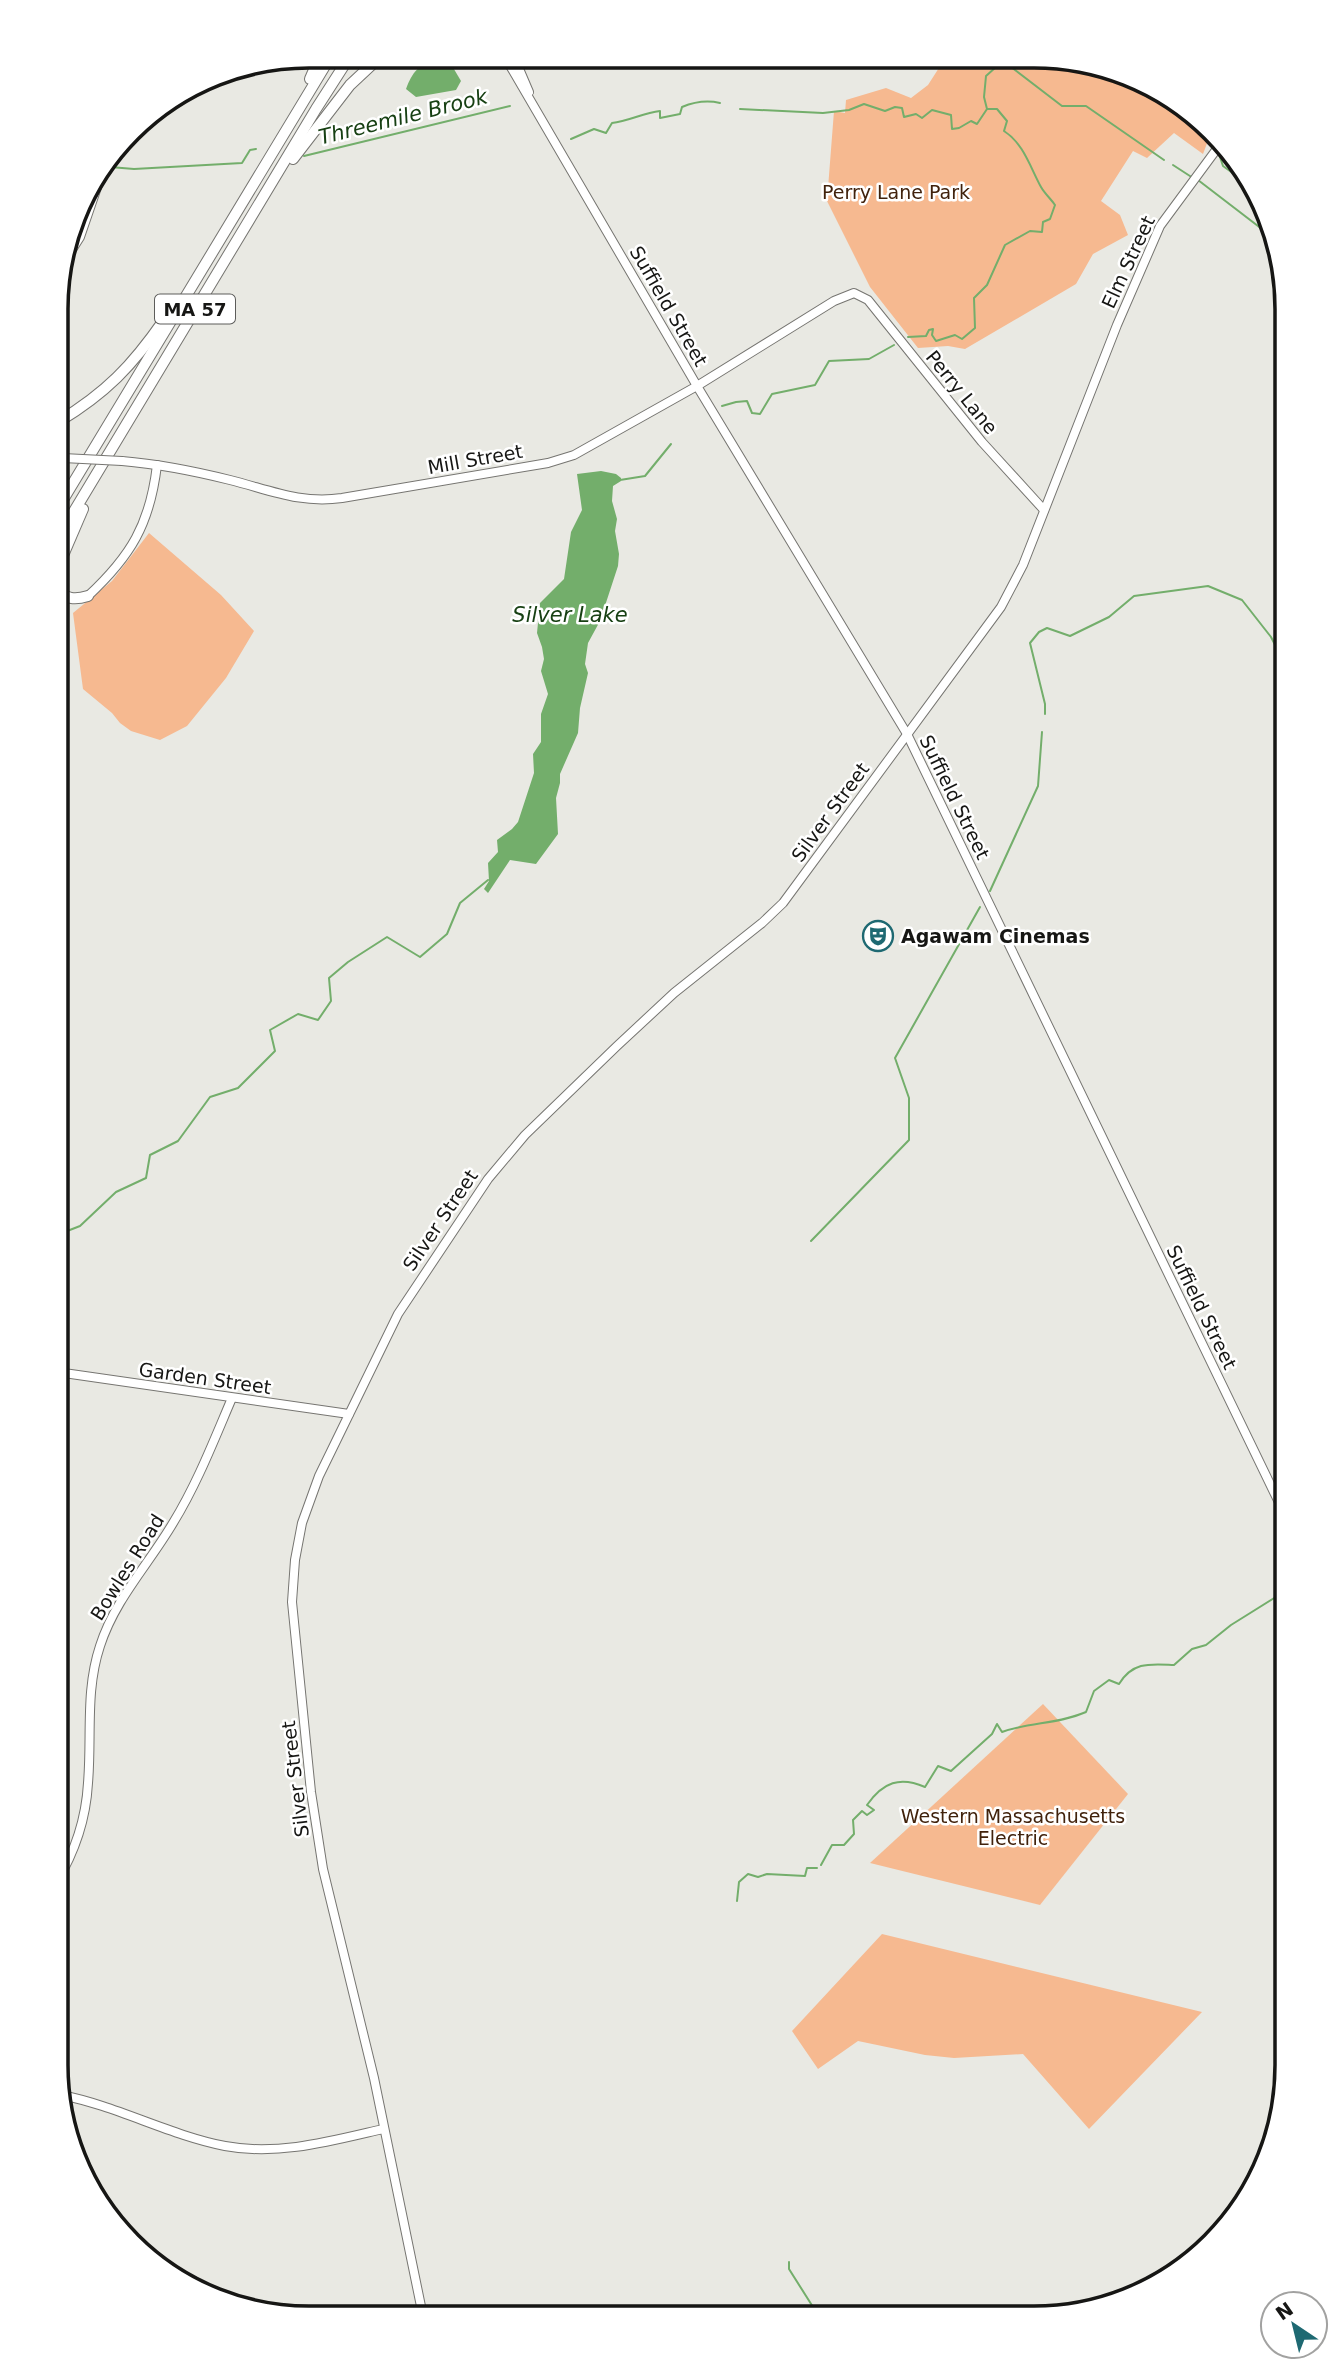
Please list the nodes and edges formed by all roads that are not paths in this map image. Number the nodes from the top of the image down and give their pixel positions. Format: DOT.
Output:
graph roads {
  1 [pos="313,69"];
  2 [pos="323,69"];
  3 [pos="342,69"];
  4 [pos="368,69"];
  5 [pos="512,69"];
  6 [pos="519,69"];
  7 [pos="539,117"];
  8 [pos="1215,151"];
  9 [pos="264,165"];
  10 [pos="245,227"];
  11 [pos="216,246"];
  12 [pos="858,294"];
  13 [pos="1116,325"];
  14 [pos="697,386"];
  15 [pos="68,416"];
  16 [pos="131,417"];
  17 [pos="68,458"];
  18 [pos="157,465"];
  19 [pos="68,491"];
  20 [pos="1044,510"];
  21 [pos="68,521"];
  22 [pos="68,544"];
  23 [pos="88,596"];
  24 [pos="68,597"];
  25 [pos="907,734"];
  26 [pos="68,1374"];
  27 [pos="232,1398"];
  28 [pos="349,1414"];
  29 [pos="1274,1493"];
  30 [pos="68,1859"];
  31 [pos="71,2098"];
  32 [pos="383,2129"];
  33 [pos="421,2306"];
  1 -- 9 [label="highway"];
  2 -- 9 [label="highway, MA 57"];
  3 -- 10 [label="highway, MA 57"];
  4 -- 10 [label="highway"];
  5 -- 7 [label="street, Suffield Street"];
  6 -- 7 [label="street, Suffield Street"];
  7 -- 14 [label="street, Suffield Street"];
  8 -- 13 [label="street, Elm Street"];
  9 -- 11 [label="highway, MA 57"];
  10 -- 16 [label="highway, MA 57"];
  11 -- 15 [label="highway"];
  11 -- 19 [label="highway, MA 57"];
  12 -- 14 [label="street, Mill Street"];
  12 -- 20 [label="street, Perry Lane"];
  13 -- 20 [label="street, Silver Street"];
  14 -- 18 [label="street, Mill Street"];
  14 -- 25 [label="street, Suffield Street"];
  16 -- 21 [label="highway, MA 57"];
  16 -- 22 [label="highway"];
  17 -- 18 [label="street, Mill Street, bridge"];
  18 -- 23 [label="street"];
  20 -- 25 [label="street, Silver Street"];
  23 -- 24 [label="highway"];
  25 -- 28 [label="street, Silver Street"];
  25 -- 29 [label="street, Suffield Street"];
  26 -- 27 [label="street, Garden Street"];
  27 -- 28 [label="street, Garden Street"];
  27 -- 30 [label="street, Bowles Road"];
  28 -- 32 [label="street, Silver Street"];
  31 -- 32 [label="street"];
  32 -- 33 [label="street, Silver Street"];
}
